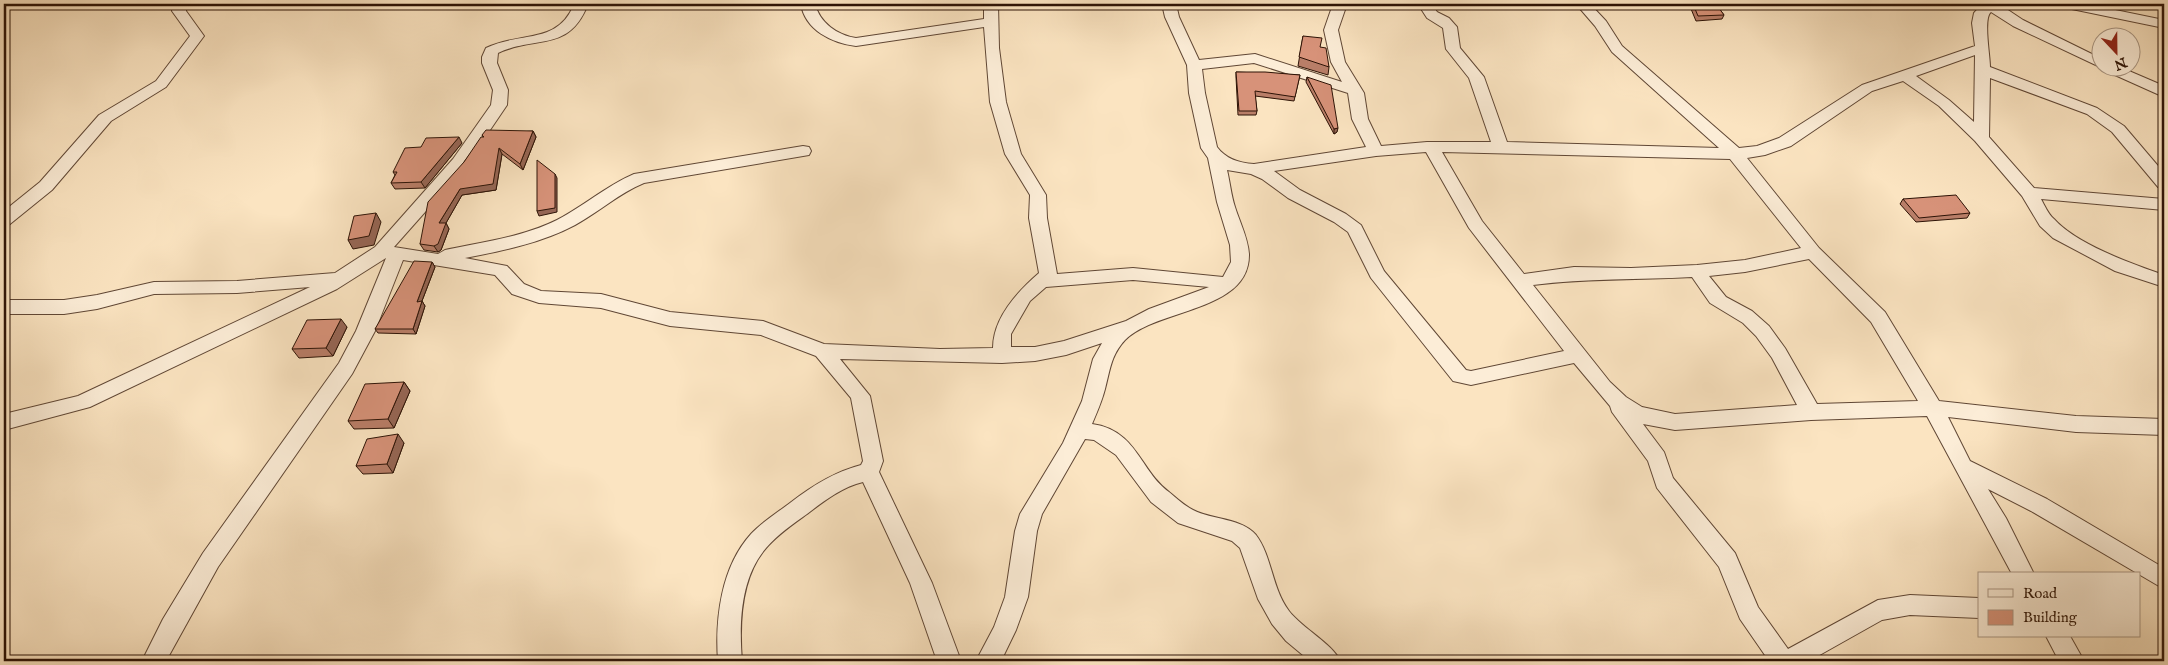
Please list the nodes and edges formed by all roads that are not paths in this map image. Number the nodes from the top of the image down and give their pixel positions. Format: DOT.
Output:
graph roads {
  1 [pos="180,4"];
  2 [pos="581,4"];
  3 [pos="808,4"];
  4 [pos="991,4"];
  5 [pos="1168,4"];
  6 [pos="1340,4"];
  7 [pos="1424,4"];
  8 [pos="1583,4"];
  9 [pos="1990,4"];
  10 [pos="2066,4"];
  11 [pos="990,22"];
  12 [pos="2164,24"];
  13 [pos="1984,48"];
  14 [pos="2090,58"];
  15 [pos="1194,65"];
  16 [pos="1983,70"];
  17 [pos="1903,74"];
  18 [pos="2133,78"];
  19 [pos="1354,90"];
  20 [pos="2164,92"];
  21 [pos="1981,138"];
  22 [pos="1500,146"];
  23 [pos="1427,147"];
  24 [pos="803,151"];
  25 [pos="1376,151"];
  26 [pos="1736,154"];
  27 [pos="1216,157"];
  28 [pos="1254,169"];
  29 [pos="2164,183"];
  30 [pos="2029,193"];
  31 [pos="2164,204"];
  32 [pos="4,220"];
  33 [pos="388,252"];
  34 [pos="1813,252"];
  35 [pos="437,258"];
  36 [pos="1697,271"];
  37 [pos="340,278"];
  38 [pos="1518,280"];
  39 [pos="1044,281"];
  40 [pos="2164,281"];
  41 [pos="1228,284"];
  42 [pos="4,307"];
  43 [pos="1127,327"];
  44 [pos="823,351"];
  45 [pos="1579,355"];
  46 [pos="1002,356"];
  47 [pos="1616,402"];
  48 [pos="1933,408"];
  49 [pos="1811,412"];
  50 [pos="4,422"];
  51 [pos="2164,427"];
  52 [pos="1077,430"];
  53 [pos="1963,468"];
  54 [pos="869,472"];
  55 [pos="2022,572"];
  56 [pos="2164,579"];
  57 [pos="1978,608"];
  58 [pos="2058,638"];
  59 [pos="1782,660"];
  60 [pos="154,661"];
  61 [pos="730,661"];
  62 [pos="949,661"];
  63 [pos="988,661"];
  64 [pos="1328,661"];
  65 [pos="2072,661"];
  1 -- 32 [label="street"];
  2 -- 33 [label="street"];
  3 -- 11 [label="street"];
  4 -- 11 [label="street"];
  5 -- 15 [label="street"];
  6 -- 19 [label="street"];
  7 -- 22 [label="street"];
  8 -- 26 [label="street"];
  9 -- 13 [label="street"];
  9 -- 14 [label="street"];
  10 -- 12 [label="street"];
  11 -- 39 [label="street"];
  13 -- 16 [label="street"];
  13 -- 17 [label="street"];
  15 -- 19 [label="street"];
  15 -- 27 [label="street"];
  16 -- 21 [label="street"];
  16 -- 29 [label="street"];
  17 -- 21 [label="street"];
  17 -- 26 [label="street"];
  18 -- 20 [label="street"];
  19 -- 25 [label="street"];
  21 -- 30 [label="street"];
  22 -- 23 [label="street"];
  22 -- 26 [label="street"];
  23 -- 25 [label="street"];
  23 -- 38 [label="street"];
  24 -- 35 [label="street"];
  25 -- 28 [label="street"];
  26 -- 34 [label="street"];
  27 -- 28 [label="street"];
  27 -- 41 [label="street"];
  28 -- 45 [label="street"];
  30 -- 31 [label="street"];
  30 -- 40 [label="street"];
  33 -- 35 [label="street"];
  33 -- 37 [label="street"];
  33 -- 60 [label="street"];
  34 -- 36 [label="street"];
  34 -- 48 [label="street"];
  35 -- 44 [label="street"];
  36 -- 38 [label="street"];
  36 -- 49 [label="street"];
  37 -- 42 [label="street"];
  37 -- 50 [label="street"];
  38 -- 45 [label="street"];
  39 -- 41 [label="street"];
  39 -- 46 [label="street"];
  41 -- 43 [label="street"];
  43 -- 46 [label="street"];
  43 -- 52 [label="street"];
  44 -- 46 [label="street"];
  44 -- 54 [label="street"];
  45 -- 47 [label="street"];
  47 -- 49 [label="street"];
  47 -- 59 [label="street"];
  48 -- 49 [label="street"];
  48 -- 51 [label="street"];
  48 -- 53 [label="street"];
  52 -- 63 [label="street"];
  52 -- 64 [label="street"];
  53 -- 55 [label="street"];
  53 -- 56 [label="street"];
  54 -- 61 [label="street"];
  54 -- 62 [label="street"];
  57 -- 59 [label="street"];
  58 -- 65 [label="street"];
}
